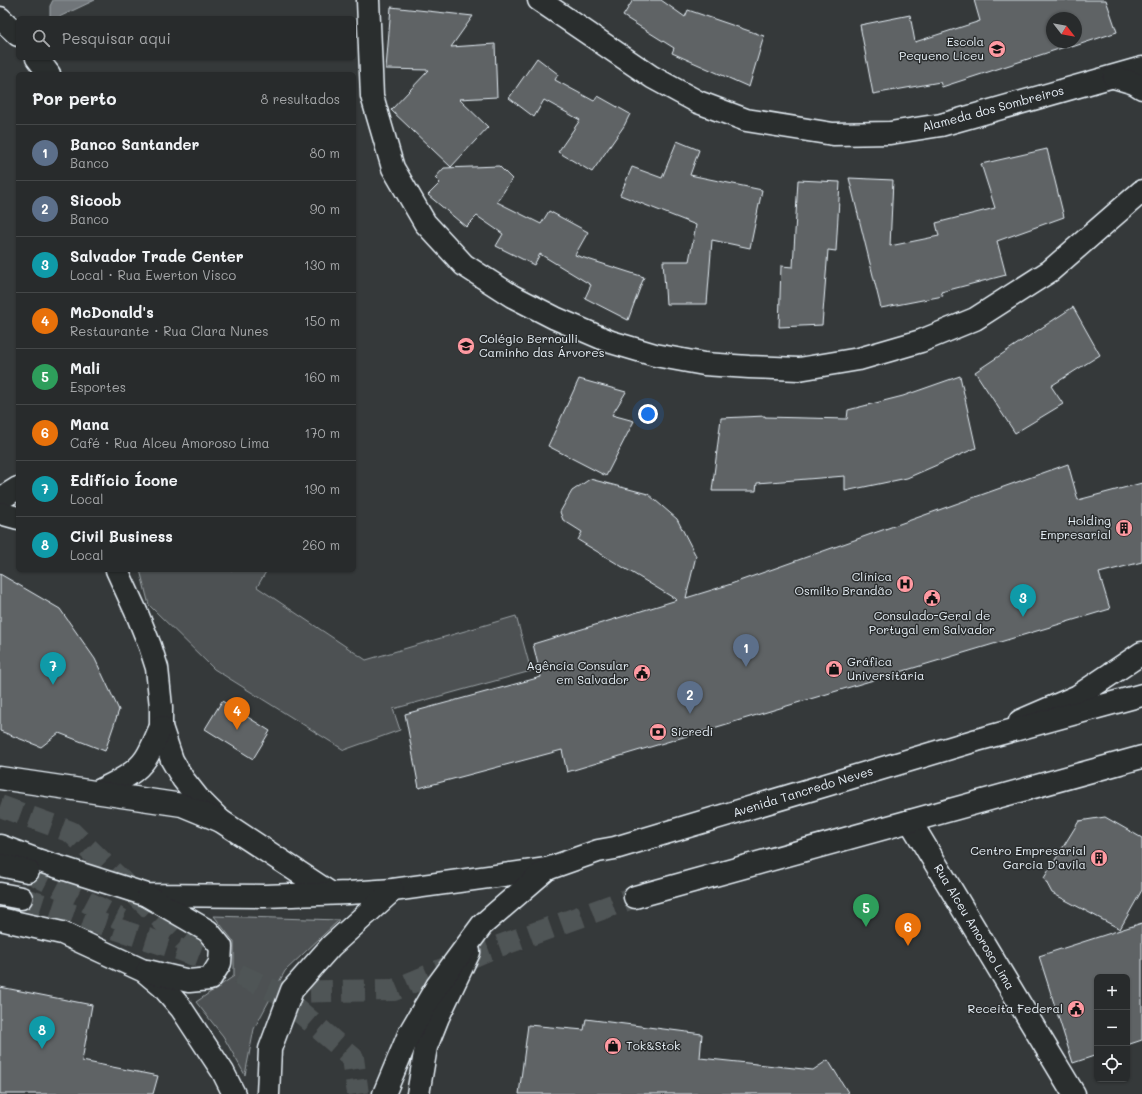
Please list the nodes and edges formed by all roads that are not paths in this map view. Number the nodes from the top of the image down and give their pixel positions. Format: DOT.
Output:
graph roads {
  1 [pos="368,0"];
  2 [pos="539,0"];
  3 [pos="0,18"];
  4 [pos="16,33"];
  5 [pos="38,60"];
  6 [pos="1142,68"];
  7 [pos="48,72"];
  8 [pos="1114,76"];
  9 [pos="1142,88"];
  10 [pos="1142,191"];
  11 [pos="16,489"];
  12 [pos="0,499"];
  13 [pos="0,512"];
  14 [pos="16,517"];
  15 [pos="116,572"];
  16 [pos="1142,653"];
  17 [pos="1142,695"];
  18 [pos="161,727"];
  19 [pos="977,740"];
  20 [pos="1142,757"];
  21 [pos="0,778"];
  22 [pos="97,792"];
  23 [pos="220,821"];
  24 [pos="910,821"];
  25 [pos="0,846"];
  26 [pos="0,865"];
  27 [pos="547,869"];
  28 [pos="28,871"];
  29 [pos="393,890"];
  30 [pos="330,893"];
  31 [pos="147,895"];
  32 [pos="635,897"];
  33 [pos="0,919"];
  34 [pos="482,925"];
  35 [pos="144,971"];
  36 [pos="234,1094"];
  37 [pos="268,1094"];
  38 [pos="384,1094"];
  39 [pos="418,1094"];
  40 [pos="1074,1094"];
  1 -- 10 [label="street"];
  2 -- 8 [label="street, Alameda dos Sombreiros"];
  3 -- 4 [label="street"];
  5 -- 7 [label="street"];
  6 -- 8 [label="street, Alameda dos Sombreiros"];
  8 -- 9 [label="street"];
  11 -- 12 [label="street"];
  13 -- 14 [label="street"];
  15 -- 18 [label="street"];
  16 -- 19 [label="street"];
  17 -- 19 [label="street, Avenida Tancredo Neves"];
  18 -- 22 [label="street"];
  18 -- 23 [label="street"];
  19 -- 27 [label="street, Avenida Tancredo Neves"];
  20 -- 24 [label="street"];
  21 -- 22 [label="street"];
  22 -- 23 [label="street"];
  23 -- 30 [label="street"];
  24 -- 32 [label="street"];
  24 -- 40 [label="street, Rua Alceu Amoroso Lima"];
  25 -- 31 [label="street"];
  26 -- 28 [label="street"];
  27 -- 29 [label="street"];
  27 -- 34 [label="street, Avenida Tancredo Neves"];
  29 -- 30 [label="street"];
  29 -- 37 [label="street"];
  30 -- 31 [label="street"];
  31 -- 35 [label="street"];
  33 -- 35 [label="street"];
  34 -- 38 [label="street, Avenida Tancredo Neves"];
  34 -- 39 [label="street, Avenida Tancredo Neves"];
  35 -- 36 [label="street"];
}
